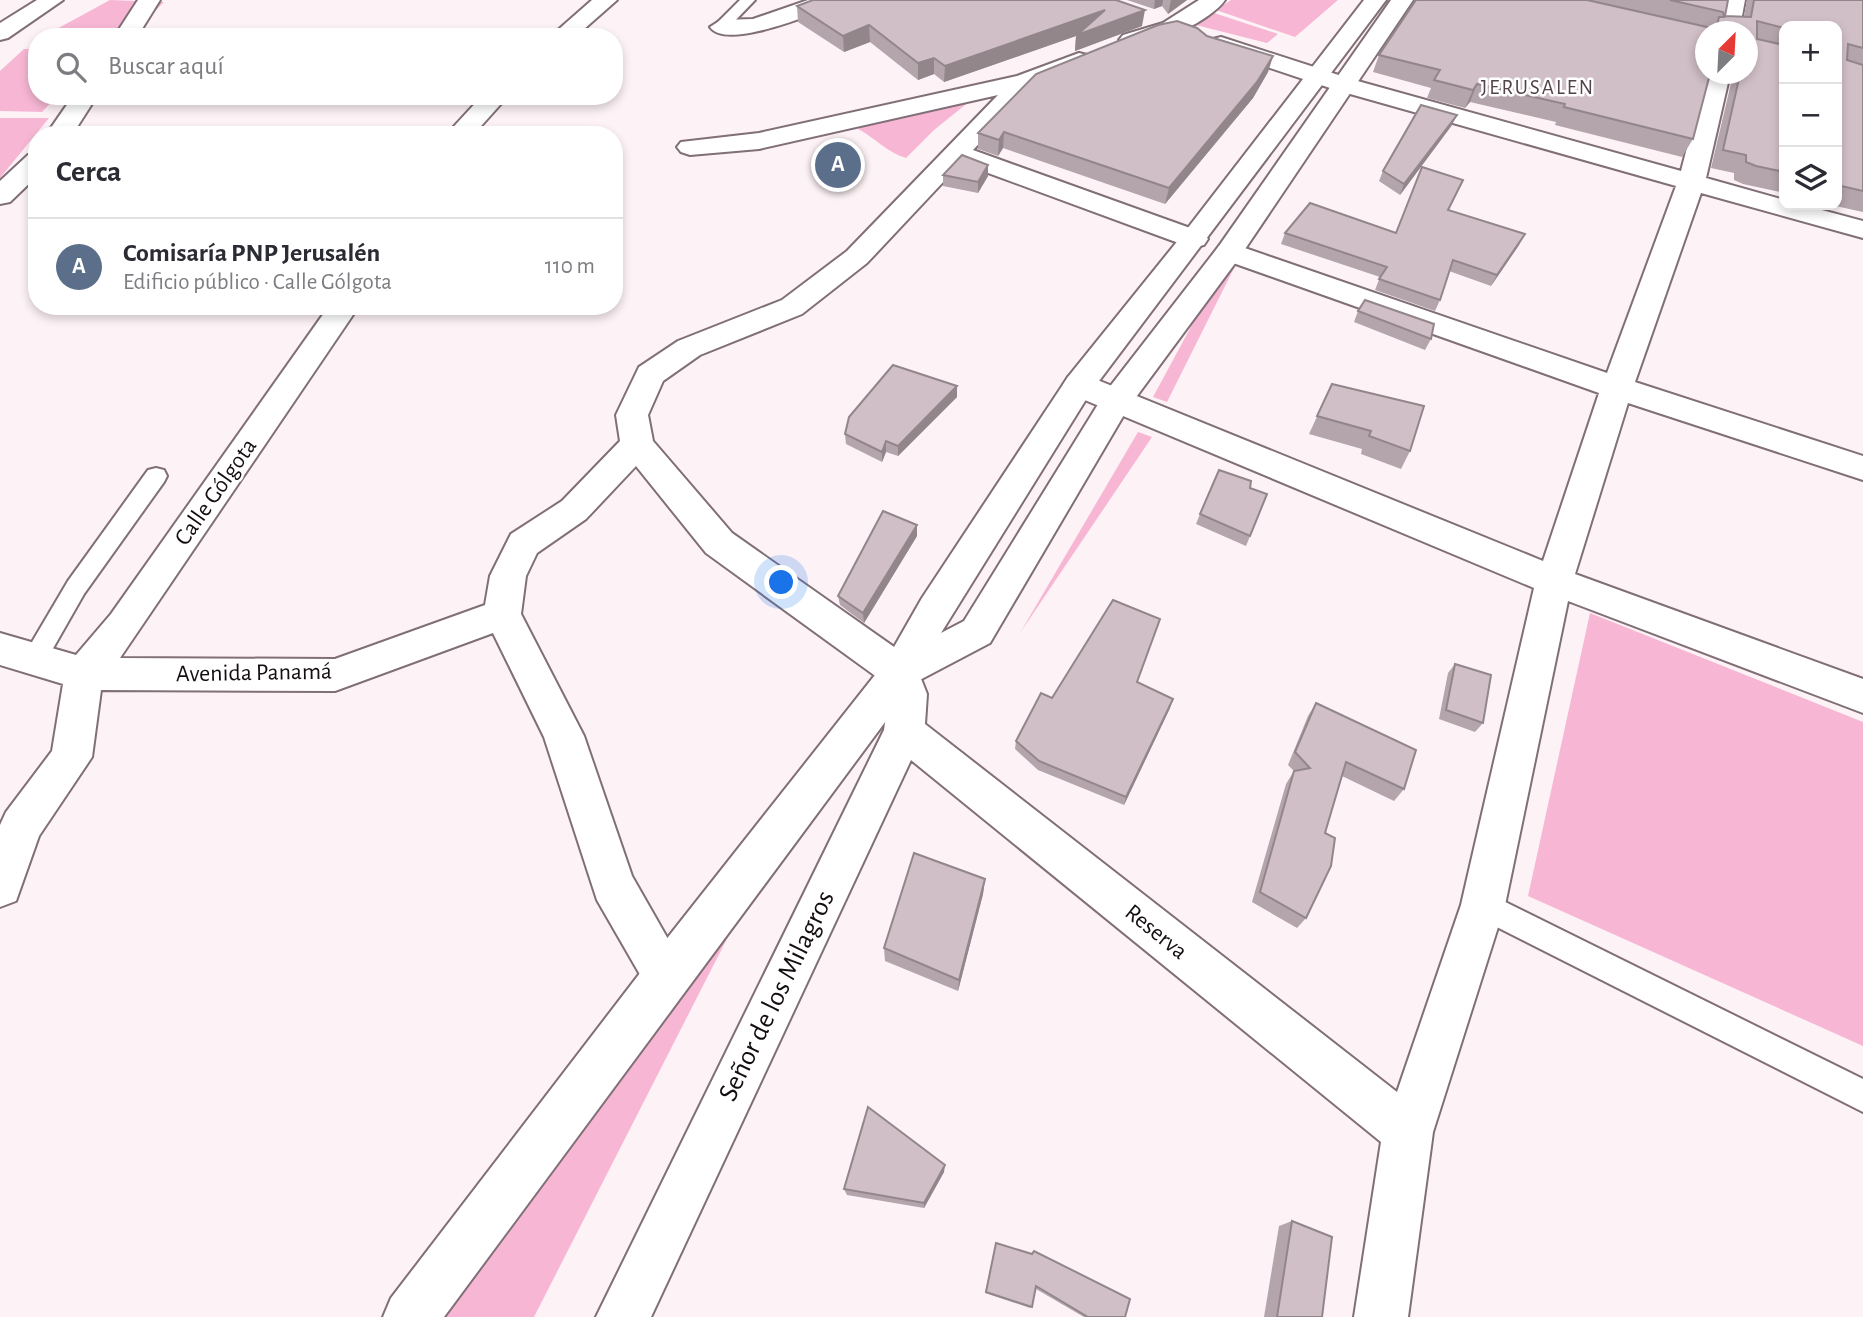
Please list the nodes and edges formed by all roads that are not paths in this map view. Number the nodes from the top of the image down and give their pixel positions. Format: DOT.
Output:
graph roads {
  1 [pos="51,0"];
  2 [pos="149,0"];
  3 [pos="606,0"];
  4 [pos="748,0"];
  5 [pos="829,0"];
  6 [pos="1214,0"];
  7 [pos="1375,0"];
  8 [pos="1402,0"];
  9 [pos="1734,0"];
  10 [pos="1134,14"];
  11 [pos="1730,21"];
  12 [pos="720,27"];
  13 [pos="131,28"];
  14 [pos="572,28"];
  15 [pos="1171,28"];
  16 [pos="0,33"];
  17 [pos="1315,75"];
  18 [pos="1024,82"];
  19 [pos="1716,84"];
  20 [pos="1345,85"];
  21 [pos="79,105"];
  22 [pos="487,105"];
  23 [pos="65,126"];
  24 [pos="468,126"];
  25 [pos="690,147"];
  26 [pos="954,152"];
  27 [pos="28,170"];
  28 [pos="1692,180"];
  29 [pos="0,196"];
  30 [pos="1863,230"];
  31 [pos="1194,239"];
  32 [pos="1229,252"];
  33 [pos="338,315"];
  34 [pos="1079,385"];
  35 [pos="1617,388"];
  36 [pos="1116,401"];
  37 [pos="637,444"];
  38 [pos="1863,468"];
  39 [pos="156,476"];
  40 [pos="1554,581"];
  41 [pos="502,614"];
  42 [pos="17,654"];
  43 [pos="900,673"];
  44 [pos="84,674"];
  45 [pos="1863,696"];
  46 [pos="904,731"];
  47 [pos="0,886"];
  48 [pos="1483,905"];
  49 [pos="666,976"];
  50 [pos="1863,1096"];
  51 [pos="1408,1132"];
  52 [pos="410,1317"];
  53 [pos="623,1317"];
  54 [pos="1381,1317"];
  1 -- 16 [label="street"];
  2 -- 13 [label="street"];
  3 -- 14 [label="street"];
  4 -- 12 [label="lane"];
  5 -- 12 [label="street"];
  6 -- 15 [label="street"];
  7 -- 17 [label="street"];
  8 -- 20 [label="street"];
  9 -- 11 [label="street"];
  10 -- 15 [label="street"];
  15 -- 17 [label="street"];
  15 -- 18 [label="street"];
  17 -- 20 [label="street"];
  17 -- 31 [label="street"];
  18 -- 25 [label="street"];
  18 -- 26 [label="street"];
  19 -- 28 [label="street"];
  20 -- 28 [label="street"];
  20 -- 32 [label="street"];
  21 -- 23 [label="street"];
  22 -- 24 [label="street"];
  26 -- 31 [label="street"];
  26 -- 37 [label="street"];
  27 -- 29 [label="street"];
  28 -- 30 [label="street"];
  28 -- 35 [label="street"];
  31 -- 34 [label="street"];
  32 -- 35 [label="street"];
  32 -- 36 [label="street"];
  33 -- 44 [label="street, Calle Gólgota"];
  34 -- 36 [label="street"];
  34 -- 43 [label="street"];
  35 -- 38 [label="street"];
  35 -- 40 [label="street"];
  36 -- 40 [label="street"];
  36 -- 43 [label="street"];
  37 -- 41 [label="street"];
  37 -- 43 [label="street"];
  39 -- 42 [label="lane"];
  40 -- 45 [label="street"];
  40 -- 48 [label="street"];
  41 -- 44 [label="street, Avenida Panamá"];
  41 -- 49 [label="street"];
  42 -- 44 [label="street, Avenida Panamá"];
  43 -- 46 [label="street, Señor de los Milagros"];
  43 -- 49 [label="street"];
  44 -- 47 [label="street"];
  46 -- 51 [label="street, Reserva"];
  46 -- 53 [label="street, Señor de los Milagros"];
  48 -- 50 [label="lane"];
  48 -- 51 [label="street"];
  49 -- 52 [label="street"];
  51 -- 54 [label="street"];
}
